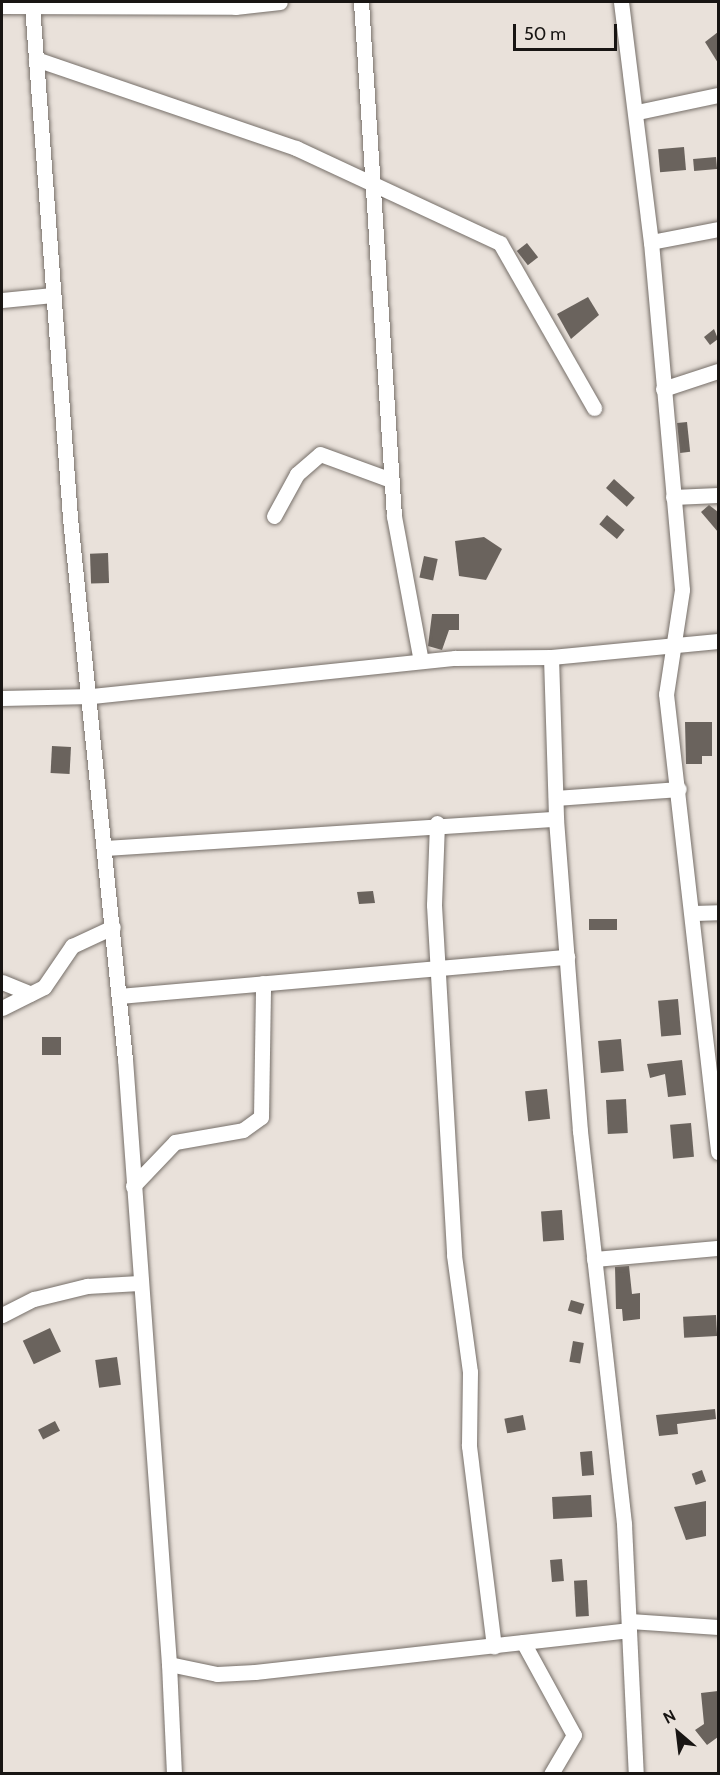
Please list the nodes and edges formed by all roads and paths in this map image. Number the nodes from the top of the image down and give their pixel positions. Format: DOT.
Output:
graph roads {
  1 [pos="280,2"];
  2 [pos="361,2"];
  3 [pos="621,2"];
  4 [pos="38,4"];
  5 [pos="2,6"];
  6 [pos="36,59"];
  7 [pos="718,95"];
  8 [pos="637,112"];
  9 [pos="376,184"];
  10 [pos="718,229"];
  11 [pos="651,242"];
  12 [pos="53,295"];
  13 [pos="2,300"];
  14 [pos="718,371"];
  15 [pos="663,389"];
  16 [pos="594,408"];
  17 [pos="391,480"];
  18 [pos="718,495"];
  19 [pos="674,497"];
  20 [pos="274,516"];
  21 [pos="718,641"];
  22 [pos="670,645"];
  23 [pos="551,657"];
  24 [pos="422,662"];
  25 [pos="92,696"];
  26 [pos="2,698"];
  27 [pos="679,789"];
  28 [pos="556,798"];
  29 [pos="556,819"];
  30 [pos="437,823"];
  31 [pos="105,848"];
  32 [pos="718,912"];
  33 [pos="694,913"];
  34 [pos="113,927"];
  35 [pos="567,957"];
  36 [pos="438,968"];
  37 [pos="2,982"];
  38 [pos="263,983"];
  39 [pos="31,994"];
  40 [pos="119,996"];
  41 [pos="2,1008"];
  42 [pos="718,1152"];
  43 [pos="133,1186"];
  44 [pos="718,1248"];
  45 [pos="594,1259"];
  46 [pos="139,1283"];
  47 [pos="2,1315"];
  48 [pos="629,1626"];
  49 [pos="718,1627"];
  50 [pos="523,1642"];
  51 [pos="494,1646"];
  52 [pos="169,1664"];
  53 [pos="174,1773"];
  54 [pos="551,1773"];
  55 [pos="636,1773"];
  1 -- 4 [label="street"];
  2 -- 9 [label="street"];
  3 -- 8 [label="street"];
  4 -- 5 [label="street"];
  4 -- 6 [label="street"];
  6 -- 9 [label="street"];
  6 -- 12 [label="street"];
  7 -- 8 [label="street"];
  8 -- 11 [label="street"];
  9 -- 16 [label="street"];
  9 -- 17 [label="street"];
  10 -- 11 [label="street"];
  11 -- 15 [label="street"];
  12 -- 13 [label="street"];
  12 -- 25 [label="street"];
  14 -- 15 [label="street"];
  15 -- 19 [label="street"];
  17 -- 20 [label="street"];
  17 -- 24 [label="street"];
  18 -- 19 [label="street"];
  19 -- 22 [label="street"];
  21 -- 22 [label="street"];
  22 -- 23 [label="street"];
  22 -- 27 [label="street"];
  23 -- 24 [label="street"];
  23 -- 28 [label="street"];
  24 -- 25 [label="street"];
  25 -- 26 [label="street"];
  25 -- 31 [label="street"];
  27 -- 28 [label="street"];
  27 -- 33 [label="street"];
  28 -- 29 [label="street"];
  29 -- 30 [label="street"];
  29 -- 35 [label="street"];
  30 -- 31 [label="street"];
  30 -- 36 [label="street"];
  31 -- 34 [label="street"];
  32 -- 33 [label="street"];
  33 -- 42 [label="street"];
  34 -- 39 [label="street"];
  34 -- 40 [label="street"];
  35 -- 36 [label="street"];
  35 -- 45 [label="street"];
  36 -- 38 [label="street"];
  36 -- 51 [label="street"];
  37 -- 39 [label="street"];
  38 -- 40 [label="street"];
  38 -- 43 [label="street"];
  39 -- 41 [label="street"];
  40 -- 43 [label="street"];
  43 -- 46 [label="street"];
  44 -- 45 [label="street"];
  45 -- 48 [label="street"];
  46 -- 47 [label="street"];
  46 -- 52 [label="street"];
  48 -- 49 [label="street"];
  48 -- 50 [label="street"];
  48 -- 55 [label="street"];
  50 -- 51 [label="street"];
  50 -- 54 [label="street"];
  51 -- 52 [label="street"];
  52 -- 53 [label="street"];
}
